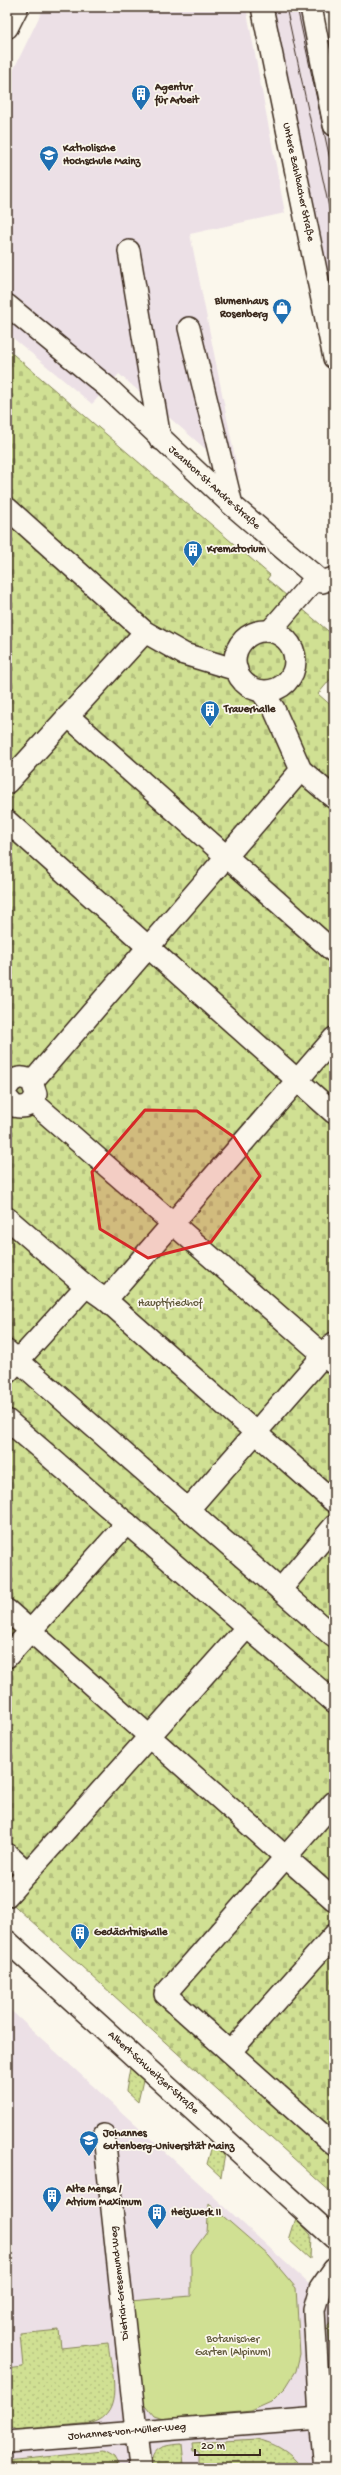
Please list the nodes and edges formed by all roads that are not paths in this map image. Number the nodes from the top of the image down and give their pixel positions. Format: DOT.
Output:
graph roads {
  1 [pos="17,7"];
  2 [pos="262,7"];
  3 [pos="311,7"];
  4 [pos="7,27"];
  5 [pos="334,125"];
  6 [pos="129,251"];
  7 [pos="7,305"];
  8 [pos="189,328"];
  9 [pos="334,358"];
  10 [pos="160,439"];
  11 [pos="232,505"];
  12 [pos="10,517"];
  13 [pos="325,578"];
  14 [pos="270,631"];
  15 [pos="145,632"];
  16 [pos="237,670"];
  17 [pos="261,691"];
  18 [pos="68,716"];
  19 [pos="301,770"];
  20 [pos="7,783"];
  21 [pos="334,798"];
  22 [pos="7,821"];
  23 [pos="226,856"];
  24 [pos="147,946"];
  25 [pos="334,952"];
  26 [pos="334,1038"];
  27 [pos="297,1081"];
  28 [pos="32,1092"];
  29 [pos="8,1093"];
  30 [pos="334,1113"];
  31 [pos="7,1218"];
  32 [pos="172,1225"];
  33 [pos="86,1286"];
  34 [pos="106,1300"];
  35 [pos="331,1354"];
  36 [pos="11,1361"];
  37 [pos="7,1420"];
  38 [pos="256,1432"];
  39 [pos="334,1502"];
  40 [pos="188,1510"];
  41 [pos="127,1523"];
  42 [pos="334,1526"];
  43 [pos="280,1590"];
  44 [pos="7,1610"];
  45 [pos="247,1627"];
  46 [pos="31,1630"];
  47 [pos="334,1638"];
  48 [pos="7,1657"];
  49 [pos="334,1702"];
  50 [pos="150,1736"];
  51 [pos="334,1802"];
  52 [pos="7,1854"];
  53 [pos="286,1857"];
  54 [pos="28,1873"];
  55 [pos="7,1896"];
  56 [pos="334,1900"];
  57 [pos="334,1935"];
  58 [pos="7,1941"];
  59 [pos="230,2052"];
  60 [pos="104,2135"];
  61 [pos="334,2144"];
  62 [pos="334,2238"];
  63 [pos="334,2269"];
  64 [pos="320,2418"];
  65 [pos="136,2431"];
  66 [pos="7,2442"];
  67 [pos="140,2468"];
  68 [pos="325,2468"];
  1 -- 4 [label="main road"];
  2 -- 9 [label="street, Untere Zahlbacher Straße"];
  3 -- 5 [label="street"];
  6 -- 10 [label="street"];
  7 -- 10 [label="street, Jeanbon-St.Andre-Straße"];
  8 -- 11 [label="street"];
  10 -- 11 [label="street, Jeanbon-St.Andre-Straße"];
  11 -- 13 [label="street, Jeanbon-St.Andre-Straße"];
  12 -- 15 [label="street"];
  13 -- 14 [label="street"];
  14 -- 16 [label="street"];
  14 -- 17 [label="street"];
  15 -- 16 [label="street"];
  15 -- 18 [label="street"];
  16 -- 17 [label="street"];
  17 -- 19 [label="street"];
  18 -- 20 [label="street"];
  18 -- 23 [label="street"];
  19 -- 21 [label="street"];
  19 -- 23 [label="street"];
  22 -- 24 [label="street"];
  23 -- 24 [label="street"];
  23 -- 25 [label="street"];
  24 -- 27 [label="street"];
  24 -- 28 [label="street"];
  26 -- 27 [label="street"];
  27 -- 30 [label="street"];
  27 -- 32 [label="street"];
  28 -- 29 [label="street"];
  28 -- 32 [label="street"];
  31 -- 33 [label="street"];
  32 -- 34 [label="street"];
  32 -- 35 [label="street"];
  33 -- 34 [label="street"];
  33 -- 36 [label="street"];
  34 -- 38 [label="street"];
  35 -- 38 [label="street"];
  36 -- 40 [label="street"];
  37 -- 41 [label="street"];
  38 -- 39 [label="street"];
  38 -- 40 [label="street"];
  40 -- 43 [label="street"];
  41 -- 45 [label="street"];
  41 -- 46 [label="street"];
  42 -- 43 [label="street"];
  43 -- 47 [label="street"];
  44 -- 46 [label="street"];
  45 -- 49 [label="street"];
  45 -- 50 [label="street"];
  46 -- 48 [label="street"];
  46 -- 50 [label="street"];
  50 -- 53 [label="street"];
  50 -- 54 [label="street"];
  51 -- 53 [label="street"];
  52 -- 54 [label="street"];
  53 -- 56 [label="street"];
  53 -- 59 [label="street"];
  54 -- 55 [label="street"];
  57 -- 59 [label="street"];
  58 -- 62 [label="street, Albert-Schweitzer-Straße"];
  59 -- 61 [label="street"];
  60 -- 65 [label="street, Dietrich-Gresemund-Weg"];
  63 -- 64 [label="street"];
  64 -- 65 [label="street, Johannes-von-Müller-Weg"];
  64 -- 68 [label="street"];
  65 -- 66 [label="street, Johannes-von-Müller-Weg"];
  65 -- 67 [label="street, Dietrich-Gresemund-Weg"];
}
